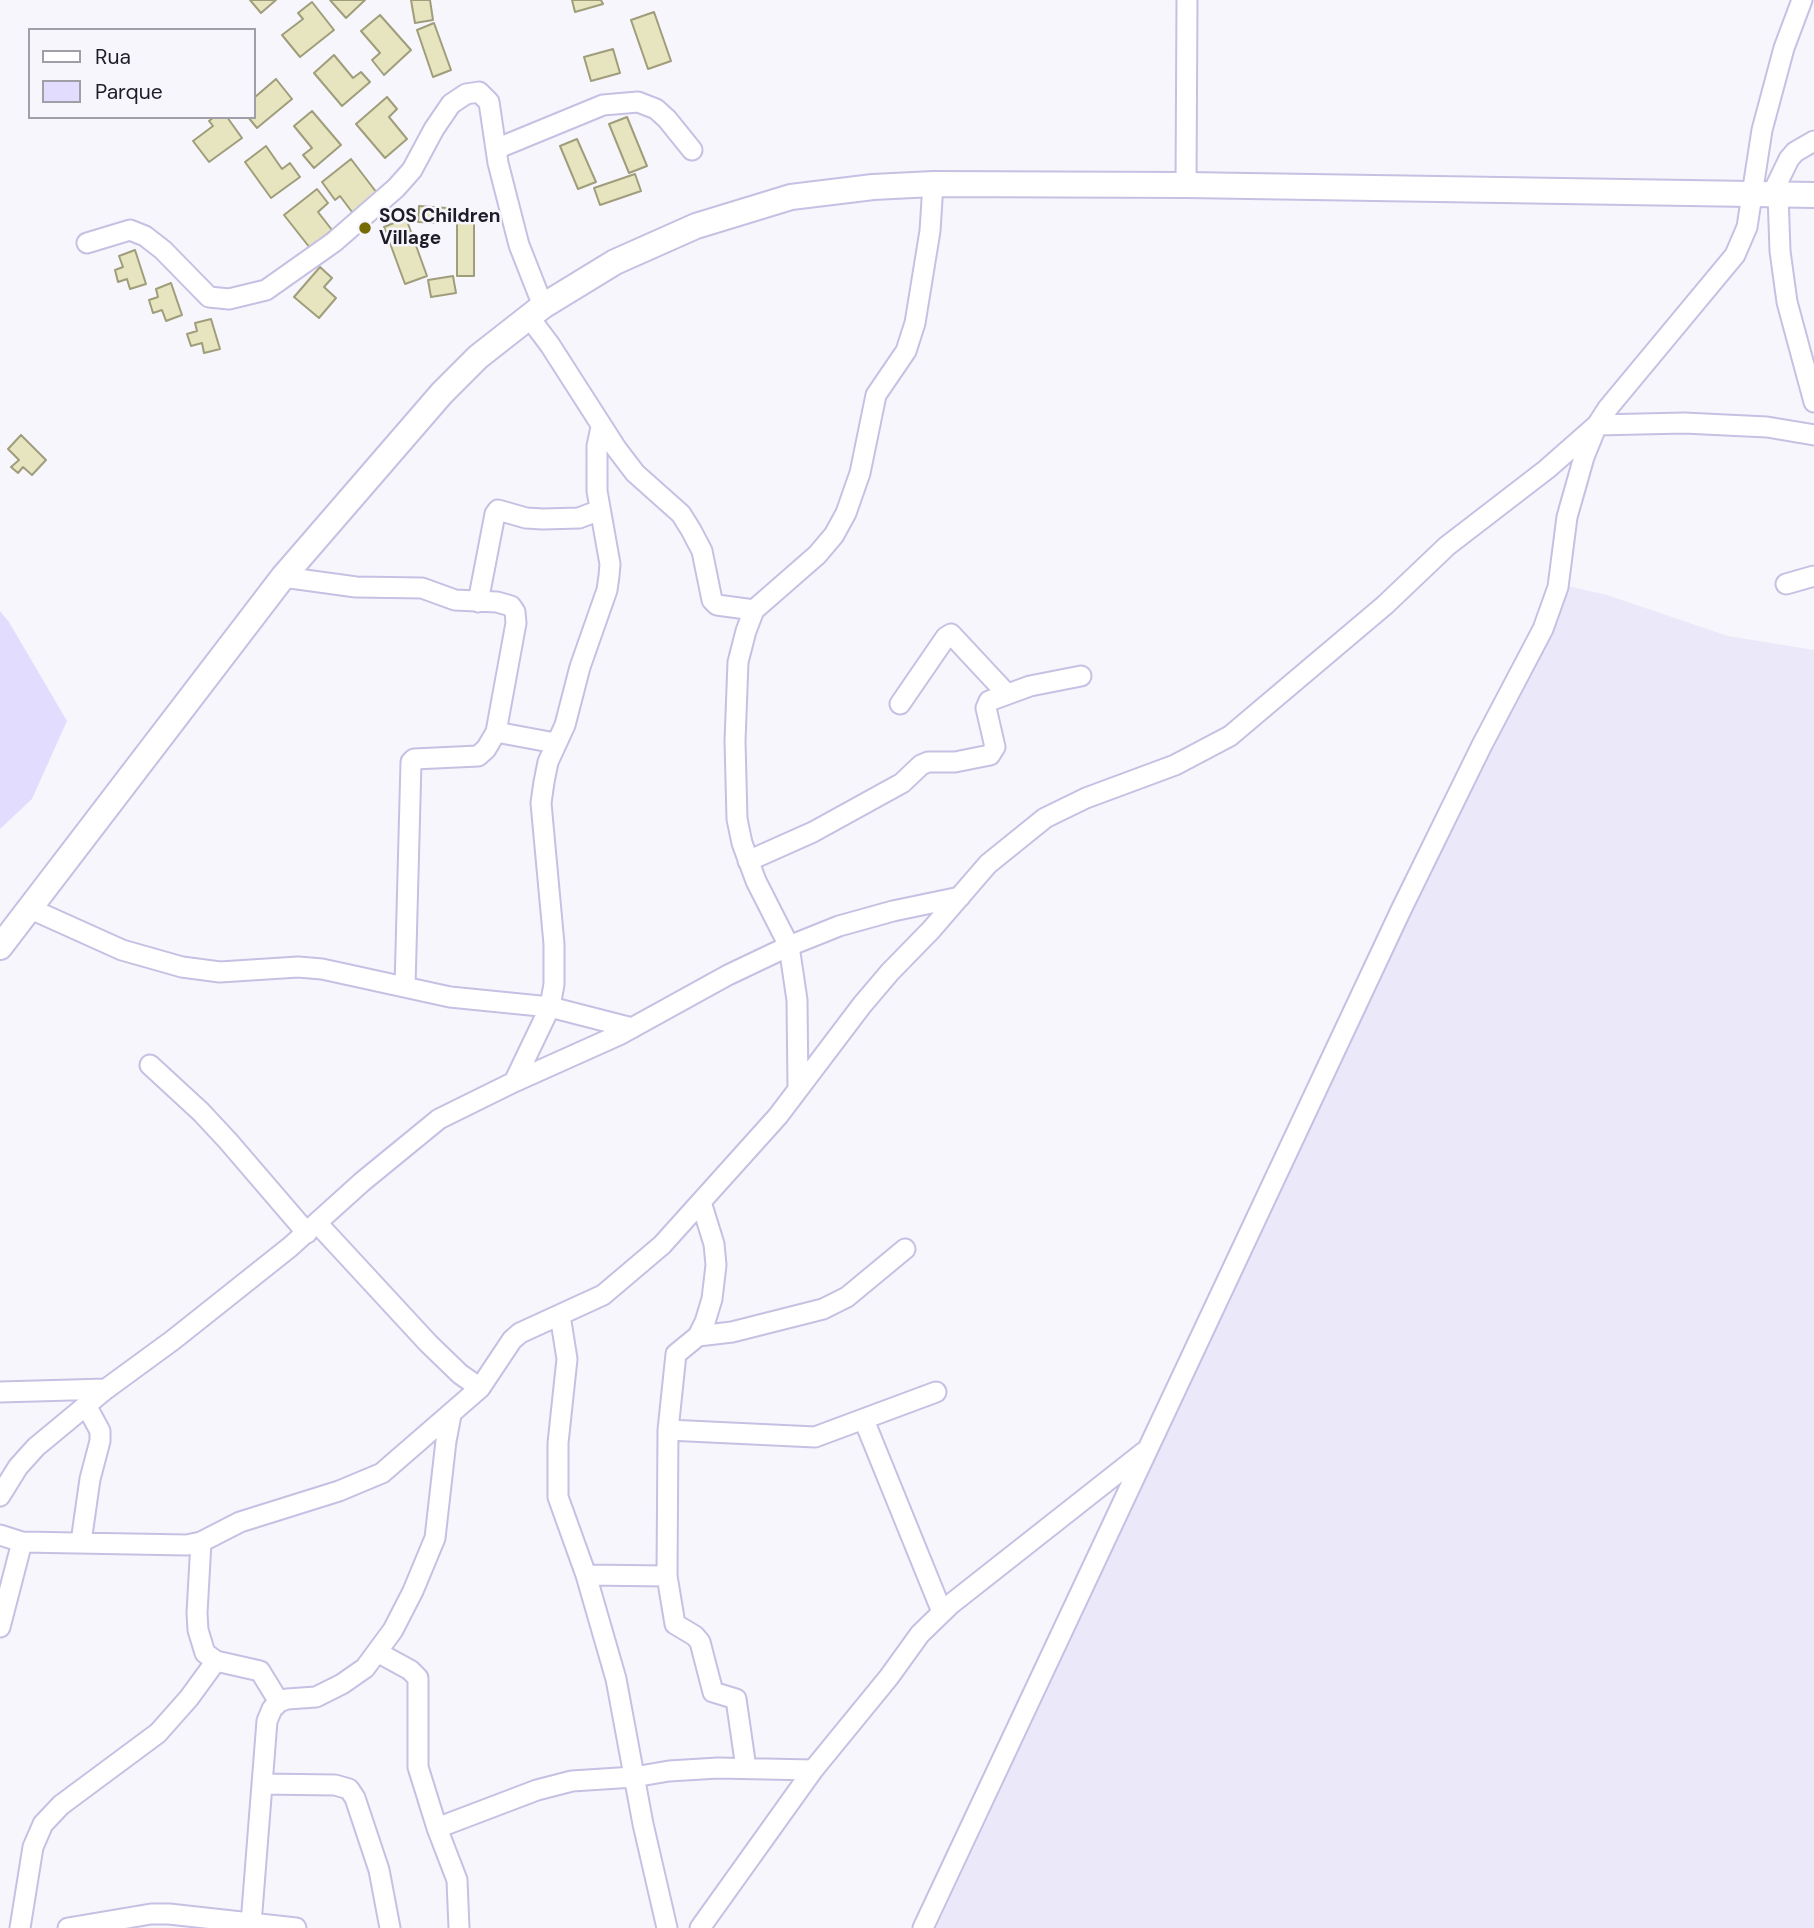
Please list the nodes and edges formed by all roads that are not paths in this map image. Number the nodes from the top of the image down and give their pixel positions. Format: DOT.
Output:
graph roads {
  1 [pos="1187,0"];
  2 [pos="1802,0"];
  3 [pos="1814,141"];
  4 [pos="496,149"];
  5 [pos="692,150"];
  6 [pos="933,184"];
  7 [pos="1186,185"];
  8 [pos="1768,194"];
  9 [pos="1814,195"];
  10 [pos="87,243"];
  11 [pos="536,312"];
  12 [pos="1814,402"];
  13 [pos="1597,425"];
  14 [pos="601,427"];
  15 [pos="1814,435"];
  16 [pos="600,510"];
  17 [pos="1814,576"];
  18 [pos="283,577"];
  19 [pos="1786,584"];
  20 [pos="478,602"];
  21 [pos="754,611"];
  22 [pos="1081,676"];
  23 [pos="1007,694"];
  24 [pos="900,704"];
  25 [pos="496,732"];
  26 [pos="555,743"];
  27 [pos="748,860"];
  28 [pos="960,897"];
  29 [pos="31,909"];
  30 [pos="789,946"];
  31 [pos="0,947"];
  32 [pos="405,987"];
  33 [pos="550,1007"];
  34 [pos="632,1028"];
  35 [pos="150,1065"];
  36 [pos="514,1082"];
  37 [pos="798,1089"];
  38 [pos="701,1202"];
  39 [pos="313,1228"];
  40 [pos="905,1250"];
  41 [pos="560,1314"];
  42 [pos="698,1336"];
  43 [pos="480,1388"];
  44 [pos="106,1389"];
  45 [pos="0,1392"];
  46 [pos="936,1392"];
  47 [pos="87,1407"];
  48 [pos="451,1415"];
  49 [pos="864,1420"];
  50 [pos="668,1430"];
  51 [pos="1147,1449"];
  52 [pos="0,1496"];
  53 [pos="0,1535"];
  54 [pos="22,1542"];
  55 [pos="81,1542"];
  56 [pos="201,1542"];
  57 [pos="586,1575"];
  58 [pos="667,1576"];
  59 [pos="942,1612"];
  60 [pos="0,1627"];
  61 [pos="377,1651"];
  62 [pos="216,1661"];
  63 [pos="279,1702"];
  64 [pos="746,1768"];
  65 [pos="813,1770"];
  66 [pos="635,1777"];
  67 [pos="262,1784"];
  68 [pos="437,1828"];
  69 [pos="251,1924"];
  70 [pos="20,1928"];
  71 [pos="68,1928"];
  72 [pos="296,1928"];
  73 [pos="390,1928"];
  74 [pos="459,1928"];
  75 [pos="667,1928"];
  76 [pos="701,1928"];
  77 [pos="923,1928"];
  1 -- 7 [label="street"];
  2 -- 8 [label="street"];
  3 -- 8 [label="street"];
  4 -- 5 [label="street"];
  4 -- 10 [label="street"];
  4 -- 11 [label="street"];
  6 -- 7 [label="main road"];
  6 -- 11 [label="main road"];
  6 -- 21 [label="street"];
  7 -- 8 [label="main road"];
  8 -- 9 [label="main road"];
  8 -- 12 [label="street"];
  8 -- 13 [label="street"];
  11 -- 14 [label="street"];
  11 -- 18 [label="main road"];
  13 -- 15 [label="street"];
  13 -- 28 [label="street"];
  13 -- 51 [label="street"];
  14 -- 16 [label="street"];
  14 -- 21 [label="street"];
  16 -- 20 [label="street"];
  16 -- 26 [label="street"];
  17 -- 19 [label="street"];
  18 -- 20 [label="street"];
  18 -- 29 [label="main road"];
  20 -- 25 [label="street"];
  21 -- 27 [label="street"];
  22 -- 23 [label="street"];
  23 -- 24 [label="street"];
  23 -- 27 [label="street"];
  25 -- 26 [label="street"];
  25 -- 32 [label="street"];
  26 -- 33 [label="street"];
  27 -- 30 [label="street"];
  28 -- 30 [label="street"];
  28 -- 37 [label="street"];
  29 -- 31 [label="main road"];
  29 -- 32 [label="street"];
  30 -- 34 [label="street"];
  30 -- 37 [label="street"];
  32 -- 33 [label="street"];
  33 -- 34 [label="street"];
  33 -- 36 [label="street"];
  34 -- 36 [label="street"];
  35 -- 39 [label="street"];
  36 -- 39 [label="street"];
  37 -- 38 [label="street"];
  38 -- 41 [label="street"];
  38 -- 42 [label="street"];
  39 -- 43 [label="street"];
  39 -- 44 [label="street"];
  40 -- 42 [label="street"];
  41 -- 43 [label="street"];
  41 -- 57 [label="street"];
  42 -- 50 [label="street"];
  43 -- 48 [label="street"];
  44 -- 45 [label="street"];
  44 -- 47 [label="street"];
  46 -- 49 [label="street"];
  47 -- 52 [label="street"];
  47 -- 55 [label="street"];
  48 -- 56 [label="street"];
  48 -- 61 [label="street"];
  49 -- 50 [label="street"];
  49 -- 59 [label="street"];
  50 -- 58 [label="street"];
  51 -- 59 [label="street"];
  51 -- 77 [label="street"];
  53 -- 54 [label="street"];
  54 -- 55 [label="street"];
  54 -- 60 [label="street"];
  55 -- 56 [label="street"];
  56 -- 62 [label="street"];
  57 -- 58 [label="street"];
  57 -- 66 [label="street"];
  58 -- 64 [label="street"];
  59 -- 65 [label="street"];
  61 -- 63 [label="street"];
  61 -- 68 [label="street"];
  62 -- 63 [label="street"];
  62 -- 70 [label="street"];
  63 -- 67 [label="street"];
  64 -- 65 [label="street"];
  64 -- 66 [label="street"];
  65 -- 76 [label="street"];
  66 -- 68 [label="street"];
  66 -- 75 [label="street"];
  67 -- 69 [label="street"];
  67 -- 73 [label="street"];
  68 -- 74 [label="street"];
  69 -- 71 [label="street"];
  69 -- 72 [label="street"];
}
